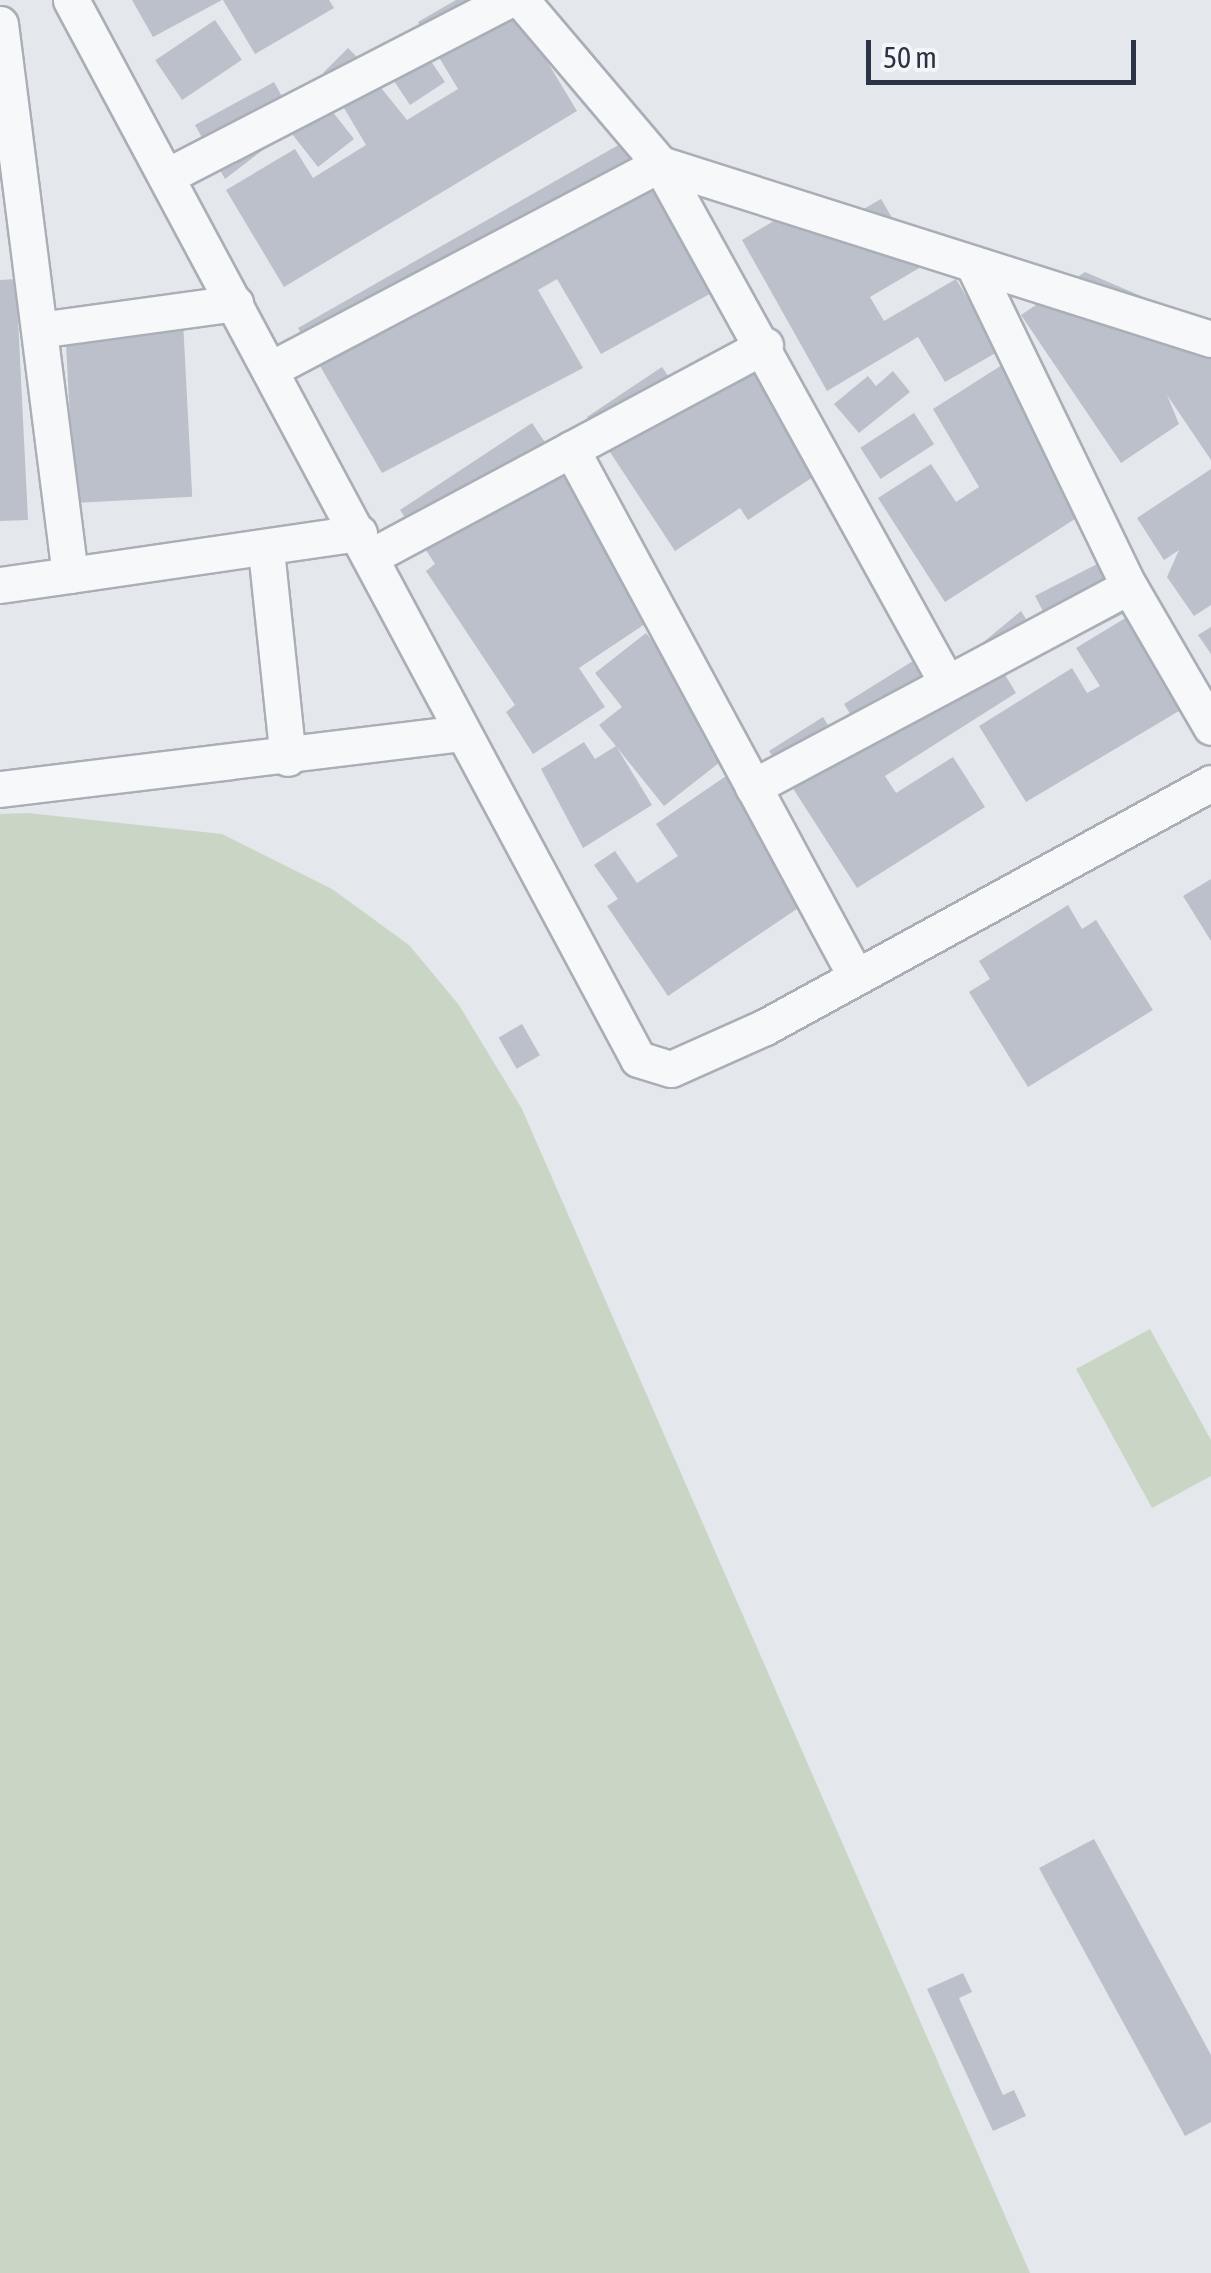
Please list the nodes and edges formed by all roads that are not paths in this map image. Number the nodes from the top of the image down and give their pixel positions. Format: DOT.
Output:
graph roads {
  1 [pos="70,0"];
  2 [pos="508,0"];
  3 [pos="521,0"];
  4 [pos="0,24"];
  5 [pos="660,164"];
  6 [pos="169,175"];
  7 [pos="973,264"];
  8 [pos="234,303"];
  9 [pos="46,328"];
  10 [pos="1211,339"];
  11 [pos="765,345"];
  12 [pos="273,368"];
  13 [pos="571,449"];
  14 [pos="366,545"];
  15 [pos="266,550"];
  16 [pos="70,575"];
  17 [pos="0,584"];
  18 [pos="1129,586"];
  19 [pos="947,683"];
  20 [pos="1211,728"];
  21 [pos="457,734"];
  22 [pos="288,758"];
  23 [pos="1211,784"];
  24 [pos="753,787"];
  25 [pos="0,789"];
  26 [pos="854,973"];
  1 -- 6 [label="street"];
  2 -- 6 [label="street"];
  3 -- 5 [label="street"];
  4 -- 9 [label="street"];
  5 -- 7 [label="street"];
  5 -- 11 [label="street"];
  5 -- 12 [label="street"];
  6 -- 8 [label="street"];
  7 -- 10 [label="street"];
  7 -- 18 [label="street"];
  8 -- 9 [label="street"];
  8 -- 12 [label="street"];
  9 -- 16 [label="street"];
  11 -- 13 [label="street"];
  11 -- 19 [label="street"];
  12 -- 14 [label="street"];
  13 -- 14 [label="street"];
  13 -- 24 [label="street"];
  14 -- 15 [label="street"];
  14 -- 21 [label="street"];
  15 -- 16 [label="street"];
  15 -- 22 [label="street"];
  16 -- 17 [label="street"];
  18 -- 19 [label="street"];
  18 -- 20 [label="street"];
  19 -- 24 [label="street"];
  21 -- 22 [label="street"];
  21 -- 26 [label="street"];
  22 -- 25 [label="street"];
  23 -- 26 [label="street"];
  24 -- 26 [label="street"];
}
